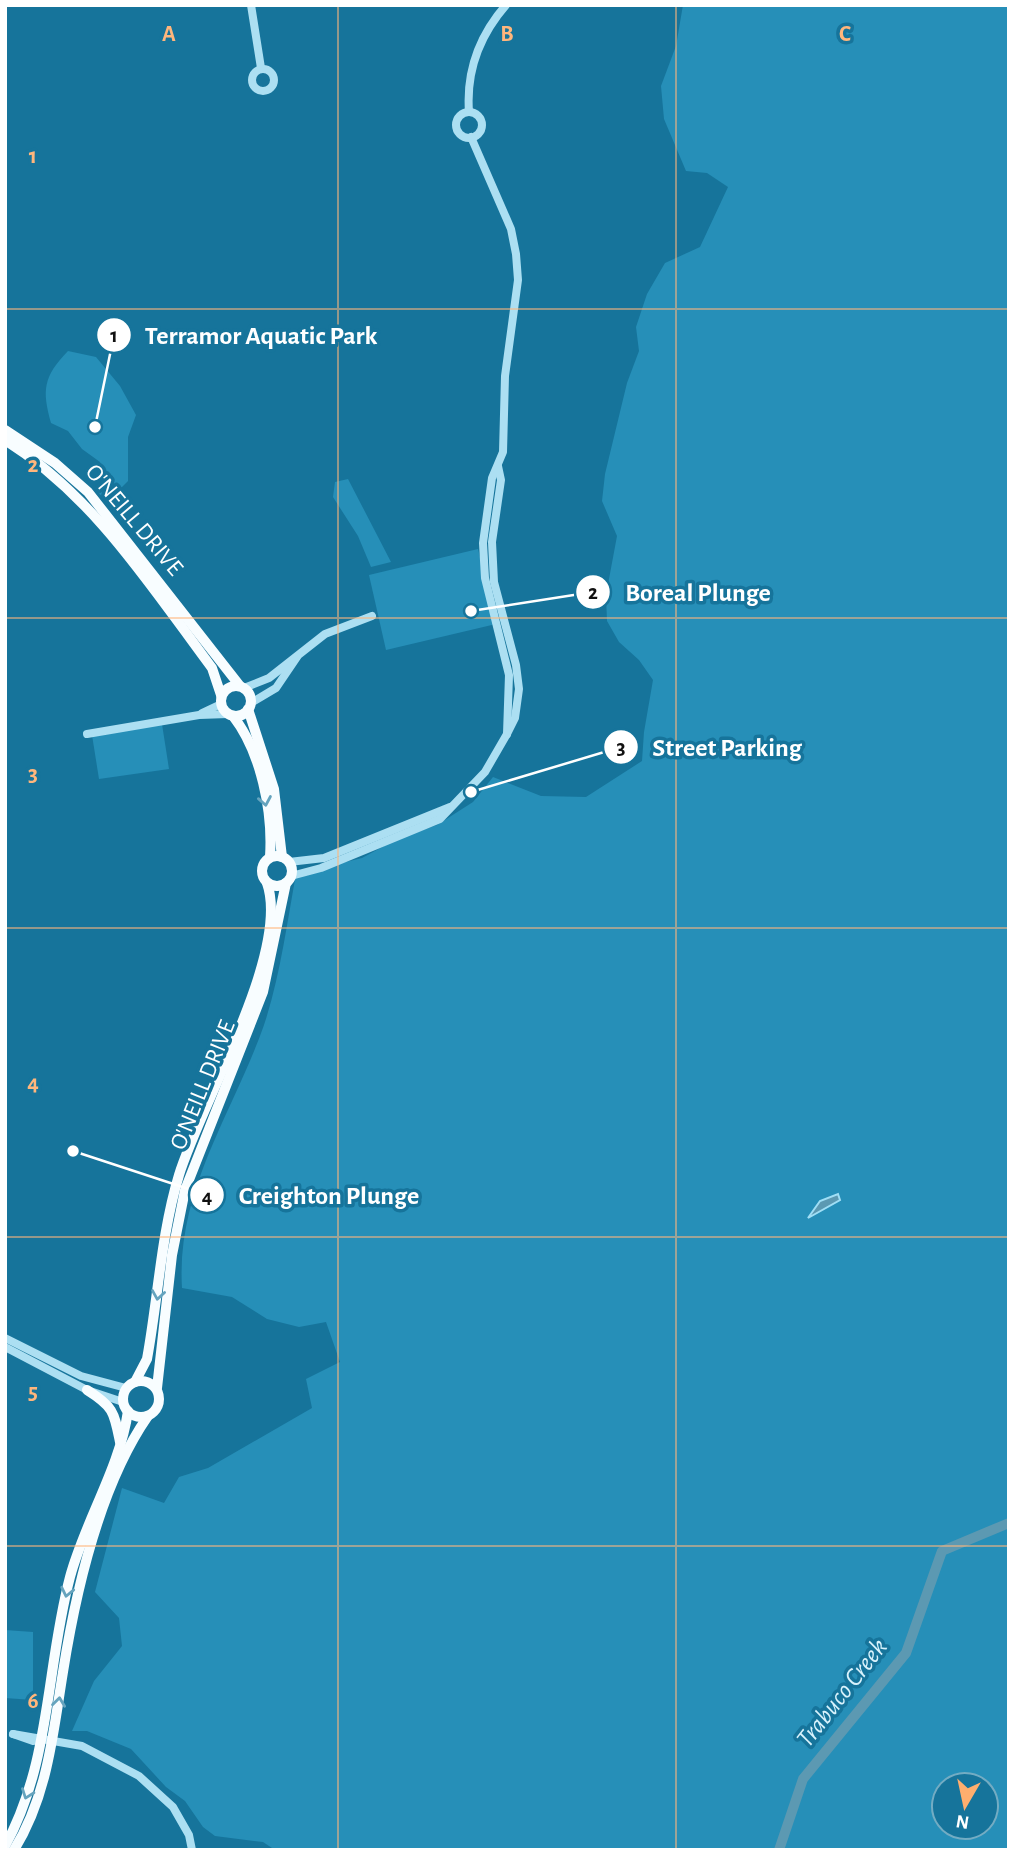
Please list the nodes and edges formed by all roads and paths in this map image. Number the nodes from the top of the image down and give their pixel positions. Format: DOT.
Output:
graph roads {
  1 [pos="251,5"];
  2 [pos="506,5"];
  3 [pos="261,68"];
  4 [pos="469,112"];
  5 [pos="471,137"];
  6 [pos="5,430"];
  7 [pos="5,440"];
  8 [pos="372,616"];
  9 [pos="299,655"];
  10 [pos="242,687"];
  11 [pos="221,700"];
  12 [pos="249,706"];
  13 [pos="199,715"];
  14 [pos="230,715"];
  15 [pos="87,734"];
  16 [pos="450,807"];
  17 [pos="270,857"];
  18 [pos="285,859"];
  19 [pos="289,880"];
  20 [pos="267,883"];
  21 [pos="5,1338"];
  22 [pos="5,1347"];
  23 [pos="130,1385"];
  24 [pos="156,1388"];
  25 [pos="87,1390"];
  26 [pos="125,1407"];
  27 [pos="148,1416"];
  28 [pos="120,1442"];
  29 [pos="48,1740"];
  30 [pos="5,1846"];
  31 [pos="14,1850"];
  32 [pos="192,1850"];
  1 -- 3 [label="street"];
  2 -- 4 [label="street"];
  4 -- 5 [label="street"];
  4 -- 5 [label="street"];
  5 -- 16 [label="street"];
  6 -- 10 [label="main road, O'NEILL DRIVE"];
  7 -- 11 [label="main road, O'NEILL DRIVE"];
  8 -- 9 [label="street"];
  9 -- 10 [label="street"];
  9 -- 12 [label="street"];
  10 -- 11 [label="main road"];
  10 -- 12 [label="main road, O'NEILL DRIVE"];
  11 -- 13 [label="street"];
  11 -- 14 [label="main road, O'NEILL DRIVE"];
  12 -- 14 [label="main road"];
  12 -- 18 [label="main road, O'NEILL DRIVE"];
  13 -- 14 [label="street"];
  13 -- 15 [label="street"];
  14 -- 17 [label="main road, O'NEILL DRIVE, one-way"];
  16 -- 18 [label="street"];
  16 -- 19 [label="street"];
  17 -- 18 [label="main road"];
  17 -- 20 [label="main road, O'NEILL DRIVE"];
  18 -- 19 [label="main road, O'NEILL DRIVE"];
  19 -- 20 [label="main road"];
  19 -- 24 [label="main road, O'NEILL DRIVE"];
  20 -- 23 [label="main road, O'NEILL DRIVE, one-way"];
  21 -- 23 [label="street"];
  22 -- 25 [label="street"];
  23 -- 24 [label="main road"];
  23 -- 26 [label="main road, O'NEILL DRIVE"];
  24 -- 27 [label="main road, O'NEILL DRIVE"];
  25 -- 26 [label="street"];
  25 -- 28 [label="main road"];
  26 -- 27 [label="main road"];
  26 -- 28 [label="main road, O'NEILL DRIVE"];
  29 -- 27 [label="main road, O'NEILL DRIVE, one-way"];
  28 -- 29 [label="main road, O'NEILL DRIVE, one-way"];
  29 -- 30 [label="main road, O'NEILL DRIVE, one-way"];
  29 -- 31 [label="main road, O'NEILL DRIVE"];
  29 -- 32 [label="street"];
}
